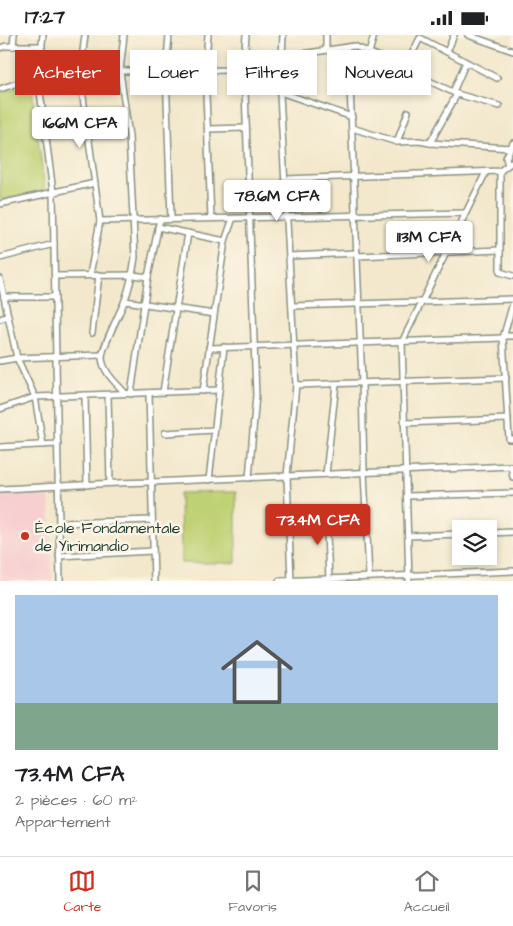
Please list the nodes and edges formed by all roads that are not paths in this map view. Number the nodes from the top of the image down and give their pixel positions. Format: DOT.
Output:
graph roads {
  1 [pos="14,35"];
  2 [pos="43,35"];
  3 [pos="85,35"];
  4 [pos="124,35"];
  5 [pos="169,35"];
  6 [pos="208,35"];
  7 [pos="246,35"];
  8 [pos="283,35"];
  9 [pos="326,35"];
  10 [pos="374,35"];
  11 [pos="454,35"];
  12 [pos="468,35"];
  13 [pos="13,46"];
  14 [pos="42,46"];
  15 [pos="0,48"];
  16 [pos="42,50"];
  17 [pos="83,50"];
  18 [pos="168,50"];
  19 [pos="207,50"];
  20 [pos="245,50"];
  21 [pos="281,50"];
  22 [pos="326,50"];
  23 [pos="363,50"];
  24 [pos="370,50"];
  25 [pos="414,50"];
  26 [pos="317,51"];
  27 [pos="513,51"];
  28 [pos="447,52"];
  29 [pos="466,62"];
  30 [pos="120,71"];
  31 [pos="130,71"];
  32 [pos="498,78"];
  33 [pos="431,82"];
  34 [pos="15,85"];
  35 [pos="0,89"];
  36 [pos="455,93"];
  37 [pos="41,95"];
  38 [pos="83,95"];
  39 [pos="167,95"];
  40 [pos="206,95"];
  41 [pos="245,95"];
  42 [pos="280,95"];
  43 [pos="289,95"];
  44 [pos="351,95"];
  45 [pos="499,106"];
  46 [pos="408,112"];
  47 [pos="352,117"];
  48 [pos="246,128"];
  49 [pos="352,128"];
  50 [pos="208,129"];
  51 [pos="397,142"];
  52 [pos="430,143"];
  53 [pos="512,146"];
  54 [pos="513,161"];
  55 [pos="508,165"];
  56 [pos="500,171"];
  57 [pos="486,172"];
  58 [pos="354,177"];
  59 [pos="285,179"];
  60 [pos="95,183"];
  61 [pos="53,192"];
  62 [pos="0,204"];
  63 [pos="466,213"];
  64 [pos="356,215"];
  65 [pos="250,217"];
  66 [pos="287,217"];
  67 [pos="212,218"];
  68 [pos="233,218"];
  69 [pos="160,219"];
  70 [pos="171,219"];
  71 [pos="134,220"];
  72 [pos="100,221"];
  73 [pos="158,227"];
  74 [pos="188,233"];
  75 [pos="225,241"];
  76 [pos="54,244"];
  77 [pos="500,250"];
  78 [pos="446,252"];
  79 [pos="357,255"];
  80 [pos="289,256"];
  81 [pos="0,258"];
  82 [pos="90,275"];
  83 [pos="100,275"];
  84 [pos="133,275"];
  85 [pos="55,276"];
  86 [pos="513,276"];
  87 [pos="148,277"];
  88 [pos="0,279"];
  89 [pos="4,297"];
  90 [pos="55,297"];
  91 [pos="125,301"];
  92 [pos="513,301"];
  93 [pos="421,302"];
  94 [pos="144,304"];
  95 [pos="359,304"];
  96 [pos="292,306"];
  97 [pos="176,308"];
  98 [pos="214,314"];
  99 [pos="8,316"];
  100 [pos="0,319"];
  101 [pos="92,333"];
  102 [pos="513,336"];
  103 [pos="504,337"];
  104 [pos="402,342"];
  105 [pos="361,343"];
  106 [pos="294,345"];
  107 [pos="255,346"];
  108 [pos="224,347"];
  109 [pos="210,348"];
  110 [pos="101,355"];
  111 [pos="17,358"];
  112 [pos="56,358"];
  113 [pos="0,361"];
  114 [pos="506,378"];
  115 [pos="403,381"];
  116 [pos="362,383"];
  117 [pos="336,384"];
  118 [pos="296,385"];
  119 [pos="219,390"];
  120 [pos="203,391"];
  121 [pos="128,393"];
  122 [pos="149,393"];
  123 [pos="163,393"];
  124 [pos="86,395"];
  125 [pos="108,395"];
  126 [pos="35,397"];
  127 [pos="57,397"];
  128 [pos="0,409"];
  129 [pos="510,413"];
  130 [pos="508,419"];
  131 [pos="404,423"];
  132 [pos="214,430"];
  133 [pos="166,433"];
  134 [pos="513,439"];
  135 [pos="58,444"];
  136 [pos="43,445"];
  137 [pos="0,447"];
  138 [pos="406,471"];
  139 [pos="364,473"];
  140 [pos="326,474"];
  141 [pos="287,476"];
  142 [pos="513,477"];
  143 [pos="249,478"];
  144 [pos="209,480"];
  145 [pos="152,482"];
  146 [pos="110,483"];
  147 [pos="87,485"];
  148 [pos="58,487"];
  149 [pos="0,489"];
  150 [pos="513,493"];
  151 [pos="407,496"];
  152 [pos="366,510"];
  153 [pos="326,512"];
  154 [pos="289,513"];
  155 [pos="152,520"];
  156 [pos="59,523"];
  157 [pos="513,532"];
  158 [pos="497,533"];
  159 [pos="452,534"];
  160 [pos="408,536"];
  161 [pos="153,551"];
  162 [pos="60,556"];
  163 [pos="513,571"];
  164 [pos="369,577"];
  165 [pos="409,578"];
  166 [pos="329,579"];
  167 [pos="60,581"];
  168 [pos="154,581"];
  169 [pos="279,581"];
  170 [pos="292,581"];
  1 -- 13 [label="street"];
  2 -- 14 [label="street"];
  3 -- 17 [label="street"];
  4 -- 30 [label="street"];
  5 -- 18 [label="street"];
  6 -- 19 [label="street"];
  7 -- 20 [label="street"];
  8 -- 21 [label="street"];
  9 -- 22 [label="street"];
  10 -- 24 [label="street"];
  11 -- 28 [label="street"];
  12 -- 27 [label="street"];
  13 -- 14 [label="street"];
  13 -- 15 [label="street"];
  14 -- 16 [label="street"];
  22 -- 23 [label="street"];
  22 -- 26 [label="street"];
  25 -- 28 [label="street"];
  28 -- 29 [label="street"];
  29 -- 32 [label="street"];
  29 -- 36 [label="street"];
  30 -- 31 [label="street"];
  30 -- 71 [label="street"];
  33 -- 36 [label="street"];
  34 -- 35 [label="street"];
  36 -- 45 [label="street"];
  36 -- 52 [label="street"];
  37 -- 61 [label="street"];
  38 -- 60 [label="street"];
  39 -- 70 [label="street"];
  40 -- 50 [label="street"];
  41 -- 48 [label="street"];
  42 -- 59 [label="street"];
  43 -- 47 [label="street"];
  44 -- 47 [label="street"];
  46 -- 51 [label="street"];
  47 -- 49 [label="street"];
  48 -- 50 [label="street"];
  48 -- 65 [label="street"];
  49 -- 51 [label="street"];
  49 -- 58 [label="street"];
  50 -- 67 [label="street"];
  51 -- 52 [label="street"];
  52 -- 53 [label="street"];
  53 -- 55 [label="street"];
  54 -- 55 [label="street"];
  55 -- 56 [label="street"];
  56 -- 57 [label="street"];
  56 -- 77 [label="street"];
  57 -- 58 [label="street"];
  57 -- 63 [label="street"];
  58 -- 59 [label="street"];
  58 -- 64 [label="street"];
  59 -- 66 [label="street"];
  60 -- 61 [label="street"];
  60 -- 72 [label="street"];
  61 -- 62 [label="street"];
  61 -- 76 [label="street"];
  63 -- 64 [label="street"];
  63 -- 78 [label="street"];
  64 -- 66 [label="street"];
  64 -- 79 [label="street"];
  65 -- 66 [label="street"];
  65 -- 68 [label="street"];
  65 -- 107 [label="street"];
  66 -- 80 [label="street"];
  67 -- 68 [label="street"];
  67 -- 70 [label="street"];
  68 -- 75 [label="street"];
  69 -- 70 [label="street"];
  69 -- 71 [label="street"];
  69 -- 73 [label="street"];
  71 -- 72 [label="street"];
  71 -- 84 [label="street"];
  72 -- 82 [label="street"];
  73 -- 74 [label="street"];
  73 -- 87 [label="street"];
  74 -- 75 [label="street"];
  74 -- 97 [label="street"];
  75 -- 98 [label="street"];
  76 -- 81 [label="street"];
  76 -- 85 [label="street"];
  77 -- 78 [label="street"];
  77 -- 86 [label="street"];
  78 -- 79 [label="street"];
  78 -- 93 [label="street"];
  79 -- 80 [label="street"];
  79 -- 95 [label="street"];
  80 -- 96 [label="street"];
  82 -- 83 [label="street"];
  82 -- 85 [label="street"];
  83 -- 84 [label="street"];
  83 -- 101 [label="street"];
  84 -- 87 [label="street"];
  84 -- 91 [label="street"];
  85 -- 90 [label="street"];
  87 -- 94 [label="street"];
  88 -- 89 [label="street"];
  89 -- 90 [label="street"];
  89 -- 99 [label="street"];
  90 -- 112 [label="street"];
  91 -- 94 [label="street"];
  91 -- 110 [label="street"];
  92 -- 93 [label="street"];
  92 -- 103 [label="street"];
  93 -- 95 [label="street"];
  93 -- 104 [label="street"];
  94 -- 97 [label="street"];
  94 -- 121 [label="street"];
  95 -- 96 [label="street"];
  95 -- 105 [label="street"];
  96 -- 106 [label="street"];
  97 -- 98 [label="street"];
  97 -- 123 [label="street"];
  98 -- 109 [label="street"];
  99 -- 100 [label="street"];
  99 -- 111 [label="street"];
  102 -- 103 [label="street"];
  103 -- 104 [label="street"];
  103 -- 114 [label="street"];
  104 -- 105 [label="street"];
  104 -- 115 [label="street"];
  105 -- 106 [label="street"];
  105 -- 116 [label="street"];
  106 -- 107 [label="street"];
  106 -- 118 [label="street"];
  107 -- 108 [label="street"];
  107 -- 143 [label="street"];
  108 -- 109 [label="street"];
  108 -- 119 [label="street"];
  109 -- 120 [label="street"];
  110 -- 112 [label="street"];
  110 -- 121 [label="street"];
  111 -- 112 [label="street"];
  111 -- 113 [label="street"];
  111 -- 126 [label="street"];
  112 -- 127 [label="street"];
  114 -- 115 [label="street"];
  114 -- 129 [label="street"];
  115 -- 116 [label="street"];
  115 -- 131 [label="street"];
  116 -- 117 [label="street"];
  116 -- 139 [label="street"];
  117 -- 118 [label="street"];
  117 -- 140 [label="street"];
  118 -- 141 [label="street"];
  119 -- 120 [label="street"];
  119 -- 132 [label="street"];
  120 -- 123 [label="street"];
  121 -- 122 [label="street"];
  121 -- 125 [label="street"];
  122 -- 123 [label="street"];
  122 -- 145 [label="street"];
  124 -- 125 [label="street"];
  124 -- 127 [label="street"];
  124 -- 147 [label="street"];
  125 -- 146 [label="street"];
  126 -- 127 [label="street"];
  126 -- 128 [label="street"];
  126 -- 136 [label="street"];
  127 -- 135 [label="street"];
  129 -- 130 [label="street"];
  130 -- 131 [label="street"];
  130 -- 134 [label="street"];
  131 -- 138 [label="street"];
  132 -- 133 [label="street"];
  132 -- 144 [label="street"];
  135 -- 136 [label="street"];
  135 -- 148 [label="street"];
  136 -- 137 [label="street"];
  138 -- 139 [label="street"];
  138 -- 142 [label="street"];
  138 -- 151 [label="street"];
  139 -- 140 [label="street"];
  139 -- 152 [label="street"];
  140 -- 141 [label="street"];
  141 -- 143 [label="street"];
  141 -- 154 [label="street"];
  143 -- 144 [label="street"];
  144 -- 145 [label="street"];
  145 -- 146 [label="street"];
  145 -- 155 [label="street"];
  146 -- 147 [label="street"];
  147 -- 148 [label="street"];
  148 -- 149 [label="street"];
  148 -- 156 [label="street"];
  150 -- 151 [label="street"];
  151 -- 160 [label="street"];
  152 -- 153 [label="street"];
  152 -- 164 [label="street"];
  153 -- 154 [label="street"];
  153 -- 166 [label="street"];
  154 -- 170 [label="street"];
  155 -- 156 [label="street"];
  155 -- 161 [label="street"];
  156 -- 162 [label="street"];
  157 -- 158 [label="street"];
  159 -- 160 [label="street"];
  160 -- 165 [label="street"];
  161 -- 162 [label="street"];
  161 -- 168 [label="street"];
  162 -- 167 [label="street"];
  163 -- 165 [label="street"];
  164 -- 165 [label="street"];
  164 -- 166 [label="street"];
  166 -- 170 [label="street"];
  169 -- 170 [label="street"];
}
